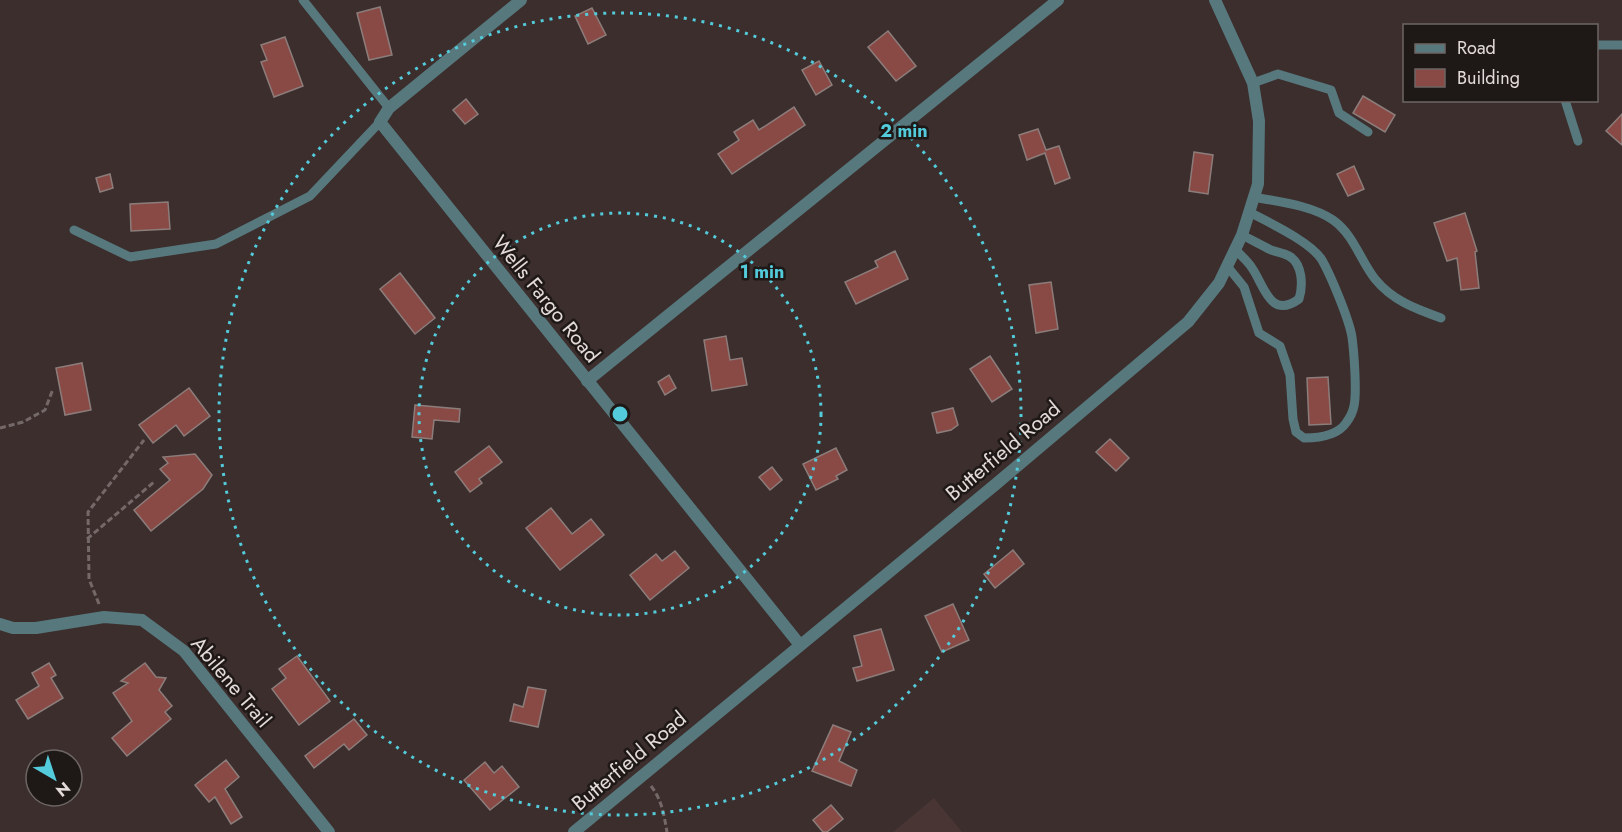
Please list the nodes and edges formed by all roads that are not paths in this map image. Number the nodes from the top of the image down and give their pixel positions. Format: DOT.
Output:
graph roads {
  1 [pos="303,0"];
  2 [pos="521,0"];
  3 [pos="1058,0"];
  4 [pos="1215,0"];
  5 [pos="1598,45"];
  6 [pos="1622,45"];
  7 [pos="1253,83"];
  8 [pos="1566,102"];
  9 [pos="389,108"];
  10 [pos="380,122"];
  11 [pos="1368,132"];
  12 [pos="1578,141"];
  13 [pos="1254,197"];
  14 [pos="1249,212"];
  15 [pos="74,230"];
  16 [pos="1242,235"];
  17 [pos="1236,250"];
  18 [pos="1227,266"];
  19 [pos="1441,318"];
  20 [pos="587,381"];
  21 [pos="0,624"];
  22 [pos="800,645"];
  23 [pos="329,832"];
  24 [pos="574,832"];
  1 -- 9 [label="lane"];
  2 -- 9 [label="street"];
  3 -- 20 [label="street"];
  4 -- 7 [label="street, Butterfield Road"];
  5 -- 6 [label="lane"];
  7 -- 11 [label="lane"];
  7 -- 13 [label="street, Butterfield Road"];
  8 -- 12 [label="lane"];
  9 -- 10 [label="street"];
  10 -- 15 [label="lane"];
  10 -- 20 [label="street, Wells Fargo Road"];
  13 -- 14 [label="street, Butterfield Road"];
  13 -- 19 [label="lane"];
  14 -- 16 [label="street, Butterfield Road"];
  14 -- 18 [label="lane"];
  16 -- 17 [label="street, Butterfield Road"];
  16 -- 17 [label="lane"];
  17 -- 18 [label="street, Butterfield Road"];
  18 -- 22 [label="street, Butterfield Road"];
  20 -- 22 [label="street, Wells Fargo Road"];
  21 -- 23 [label="street, Abilene Trail"];
  22 -- 24 [label="street, Butterfield Road"];
}
